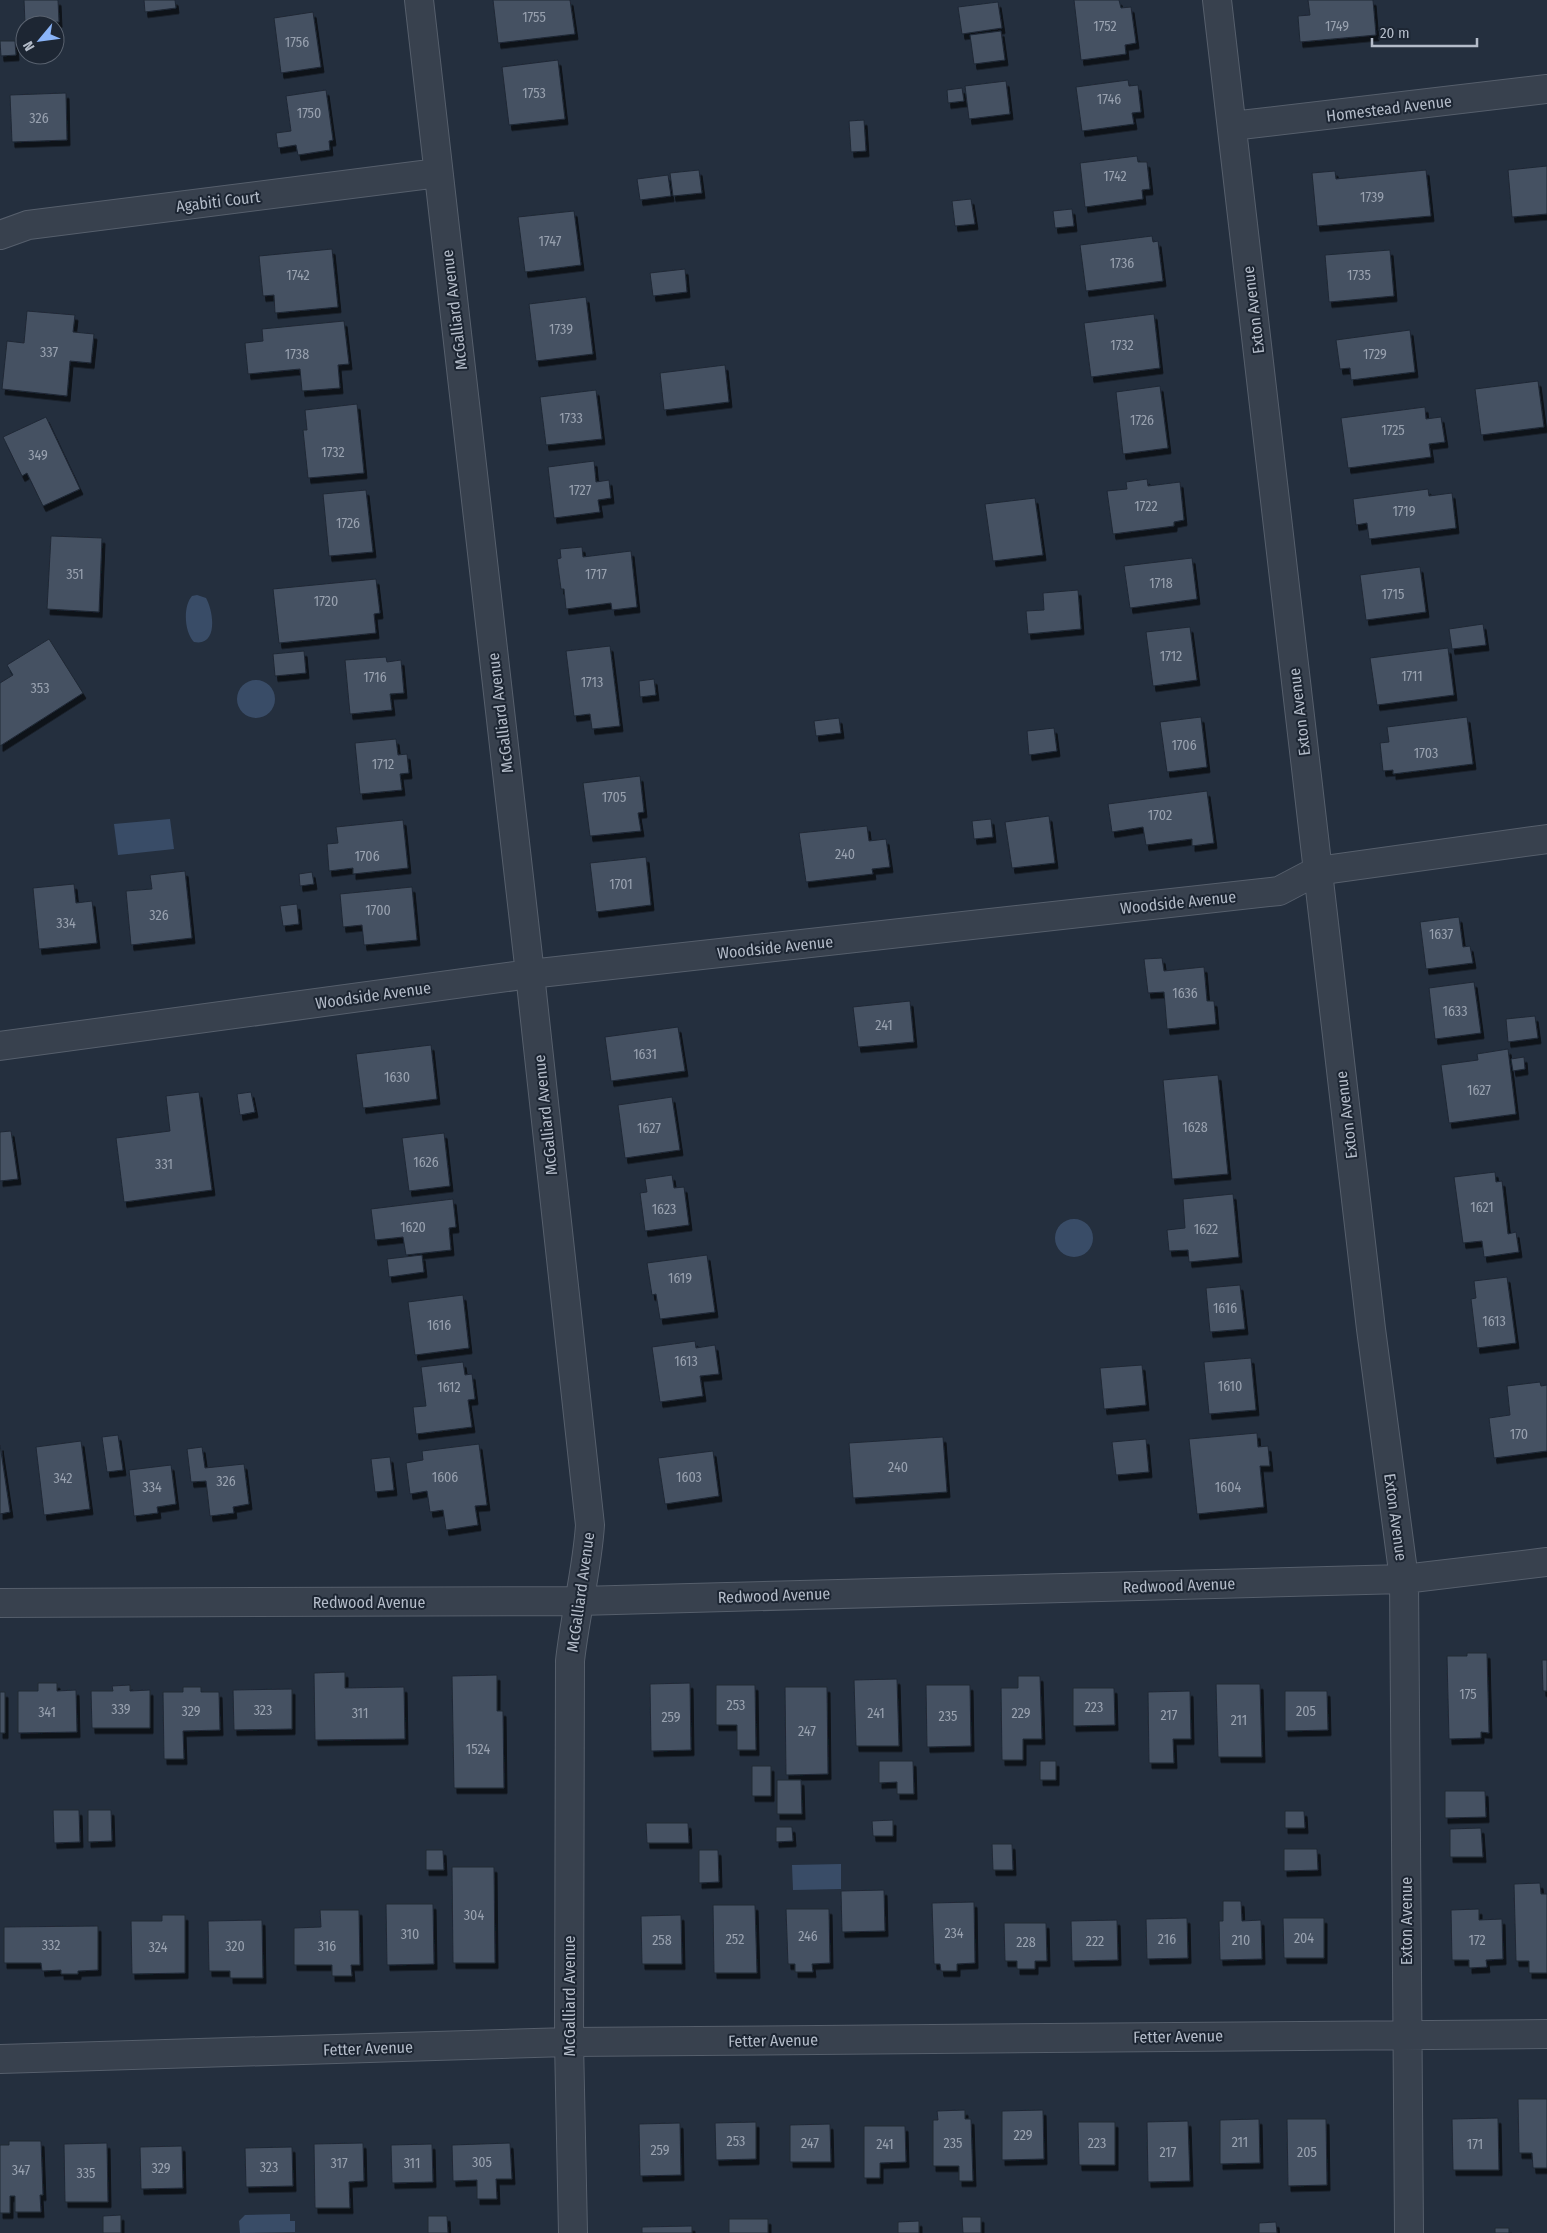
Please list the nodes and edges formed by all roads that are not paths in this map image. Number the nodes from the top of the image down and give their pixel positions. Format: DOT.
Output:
graph roads {
  1 [pos="418,0"];
  2 [pos="1217,0"];
  3 [pos="1547,89"];
  4 [pos="1232,126"];
  5 [pos="438,173"];
  6 [pos="0,235"];
  7 [pos="1547,839"];
  8 [pos="1317,871"];
  9 [pos="530,974"];
  10 [pos="0,1046"];
  11 [pos="1547,1562"];
  12 [pos="1404,1579"];
  13 [pos="579,1601"];
  14 [pos="0,1603"];
  15 [pos="1407,2034"];
  16 [pos="1547,2034"];
  17 [pos="569,2042"];
  18 [pos="0,2059"];
  19 [pos="573,2233"];
  20 [pos="1409,2233"];
  1 -- 5 [label="street, McGalliard Avenue"];
  2 -- 4 [label="street, Exton Avenue"];
  3 -- 4 [label="street, Homestead Avenue"];
  4 -- 8 [label="street, Exton Avenue"];
  5 -- 6 [label="street, Agabiti Court"];
  5 -- 9 [label="street, McGalliard Avenue"];
  7 -- 8 [label="street, Woodside Avenue"];
  8 -- 9 [label="street, Woodside Avenue"];
  8 -- 12 [label="street, Exton Avenue"];
  9 -- 10 [label="street, Woodside Avenue"];
  9 -- 13 [label="street, McGalliard Avenue"];
  11 -- 12 [label="street, Redwood Avenue"];
  12 -- 13 [label="street, Redwood Avenue"];
  12 -- 15 [label="street, Exton Avenue"];
  13 -- 14 [label="street, Redwood Avenue"];
  13 -- 17 [label="street, McGalliard Avenue"];
  15 -- 16 [label="street, Fetter Avenue"];
  15 -- 17 [label="street, Fetter Avenue"];
  15 -- 20 [label="street, Exton Avenue"];
  17 -- 18 [label="street, Fetter Avenue"];
  17 -- 19 [label="street, McGalliard Avenue"];
}
